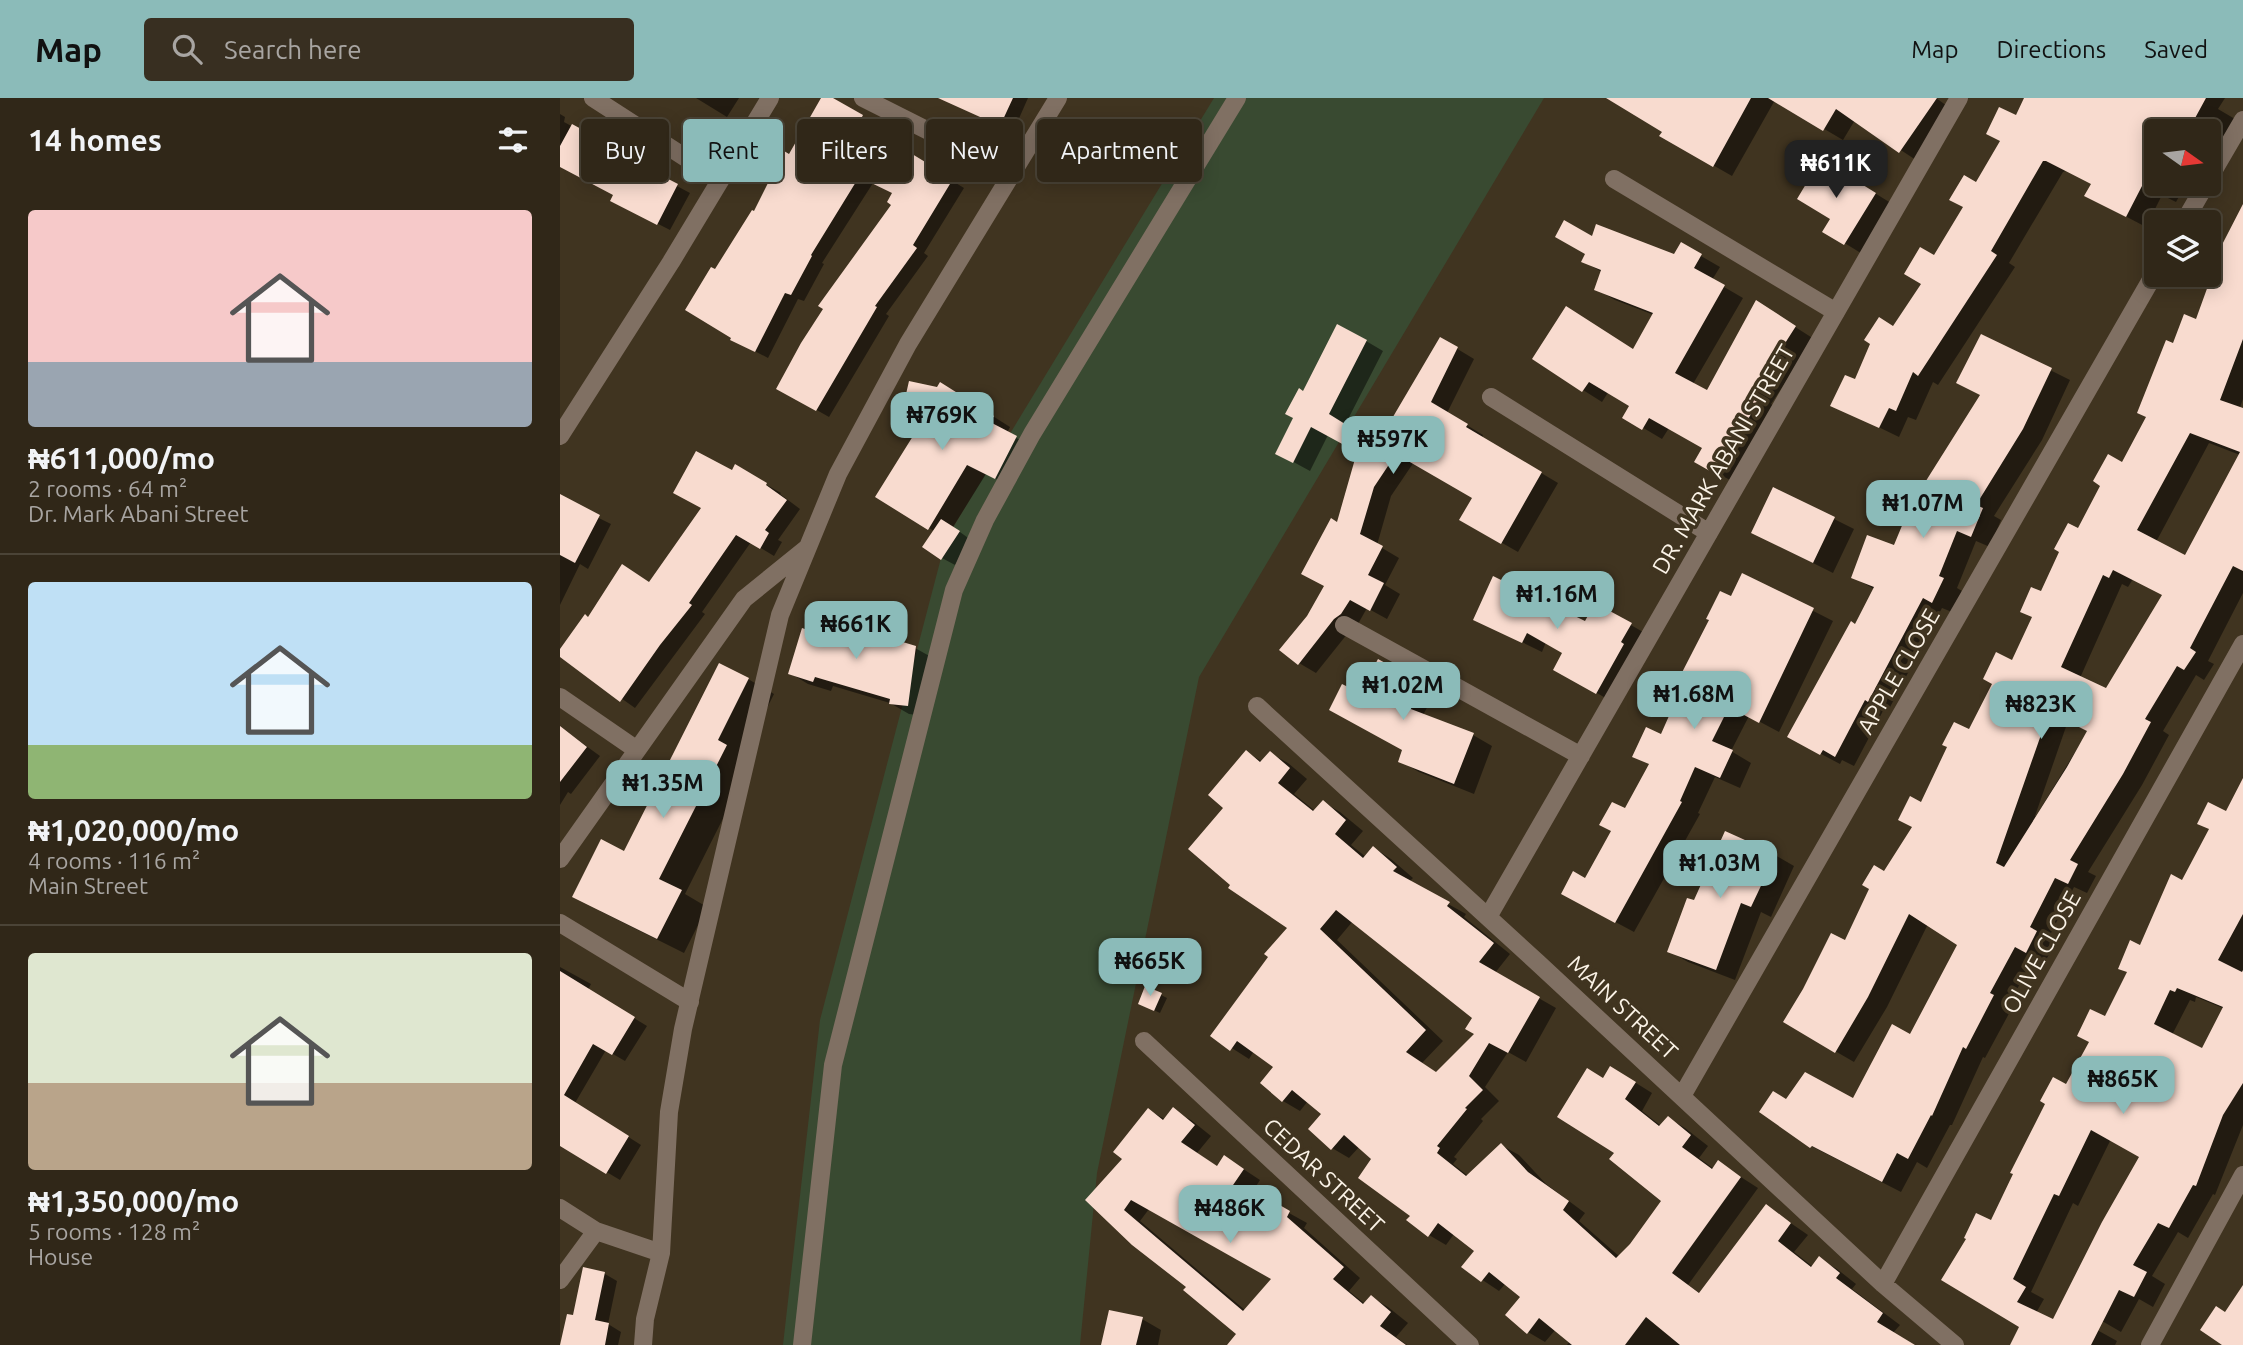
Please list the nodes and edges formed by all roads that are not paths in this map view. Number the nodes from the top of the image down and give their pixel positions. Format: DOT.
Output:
graph roads {
  1 [pos="593,98"];
  2 [pos="770,98"];
  3 [pos="863,98"];
  4 [pos="1058,98"];
  5 [pos="1237,98"];
  6 [pos="1959,98"];
  7 [pos="757,119"];
  8 [pos="2243,120"];
  9 [pos="926,130"];
  10 [pos="1023,155"];
  11 [pos="683,156"];
  12 [pos="2221,158"];
  13 [pos="1614,179"];
  14 [pos="719,182"];
  15 [pos="1007,182"];
  16 [pos="2147,287"];
  17 [pos="1836,312"];
  18 [pos="1491,397"];
  19 [pos="560,436"];
  20 [pos="1709,533"];
  21 [pos="808,548"];
  22 [pos="1344,625"];
  23 [pos="2243,645"];
  24 [pos="560,696"];
  25 [pos="1257,706"];
  26 [pos="637,750"];
  27 [pos="1581,756"];
  28 [pos="560,859"];
  29 [pos="1488,917"];
  30 [pos="560,923"];
  31 [pos="690,1002"];
  32 [pos="1144,1041"];
  33 [pos="1682,1096"];
  34 [pos="2243,1175"];
  35 [pos="560,1208"];
  36 [pos="596,1231"];
  37 [pos="661,1252"];
  38 [pos="560,1280"];
  39 [pos="1883,1284"];
  40 [pos="643,1345"];
  41 [pos="802,1345"];
  42 [pos="1470,1345"];
  43 [pos="1955,1345"];
  44 [pos="2150,1345"];
  1 -- 11 [label="street"];
  2 -- 7 [label="street"];
  3 -- 9 [label="street"];
  4 -- 10 [label="street"];
  5 -- 41 [label="street"];
  6 -- 17 [label="street, DR. MARK ABANI STREET"];
  8 -- 12 [label="street"];
  13 -- 17 [label="street"];
  14 -- 19 [label="street"];
  15 -- 21 [label="street"];
  16 -- 33 [label="street, APPLE CLOSE"];
  17 -- 20 [label="street, DR. MARK ABANI STREET"];
  18 -- 20 [label="street"];
  20 -- 27 [label="street, DR. MARK ABANI STREET"];
  21 -- 26 [label="street"];
  21 -- 31 [label="street"];
  22 -- 27 [label="street"];
  23 -- 39 [label="street, OLIVE CLOSE"];
  24 -- 26 [label="street"];
  25 -- 29 [label="street, MAIN STREET"];
  26 -- 28 [label="street"];
  27 -- 29 [label="street, DR. MARK ABANI STREET"];
  29 -- 33 [label="street, MAIN STREET"];
  30 -- 31 [label="street"];
  31 -- 37 [label="street"];
  32 -- 42 [label="street, CEDAR STREET"];
  33 -- 39 [label="street, MAIN STREET"];
  34 -- 44 [label="street"];
  35 -- 36 [label="street"];
  36 -- 37 [label="street"];
  36 -- 38 [label="street"];
  37 -- 40 [label="street"];
  39 -- 43 [label="street, MAIN STREET"];
}
